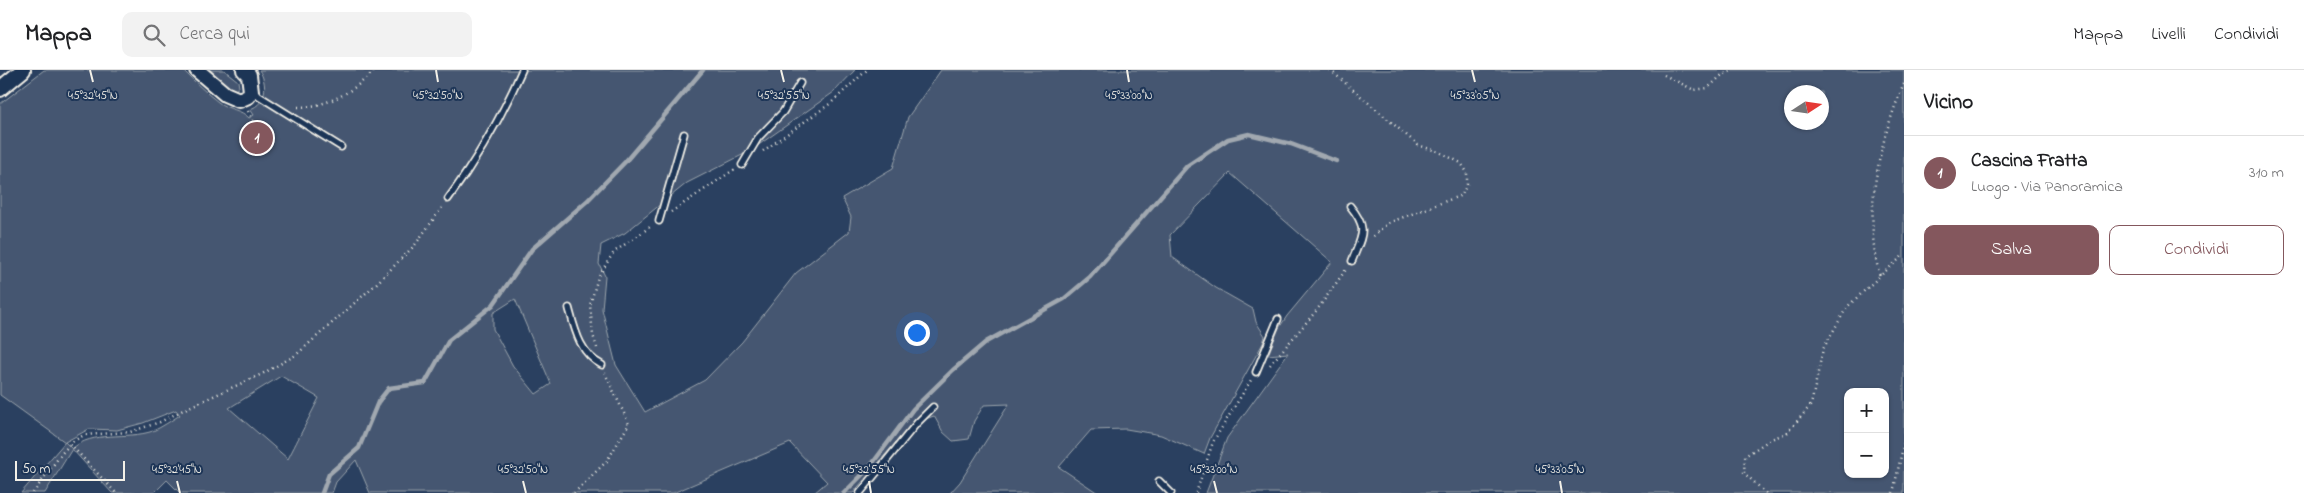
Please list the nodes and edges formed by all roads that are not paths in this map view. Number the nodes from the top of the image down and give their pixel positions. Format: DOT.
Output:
graph roads {
  1 [pos="23,70"];
  2 [pos="197,70"];
  3 [pos="244,70"];
  4 [pos="522,70"];
  5 [pos="800,83"];
  6 [pos="0,89"];
  7 [pos="251,92"];
  8 [pos="684,134"];
  9 [pos="341,147"];
  10 [pos="742,165"];
  11 [pos="448,199"];
  12 [pos="1350,206"];
  13 [pos="658,221"];
  14 [pos="1352,261"];
  15 [pos="569,308"];
  16 [pos="1278,318"];
  17 [pos="602,365"];
  18 [pos="1256,372"];
  19 [pos="933,408"];
  20 [pos="1160,481"];
  21 [pos="860,493"];
  22 [pos="1171,493"];
  1 -- 6 [label="street"];
  2 -- 7 [label="street"];
  3 -- 7 [label="street"];
  4 -- 11 [label="lane"];
  5 -- 10 [label="lane"];
  7 -- 9 [label="lane"];
  8 -- 13 [label="lane"];
  12 -- 14 [label="lane"];
  15 -- 17 [label="lane"];
  16 -- 18 [label="lane"];
  19 -- 21 [label="lane"];
  20 -- 22 [label="lane"];
}
